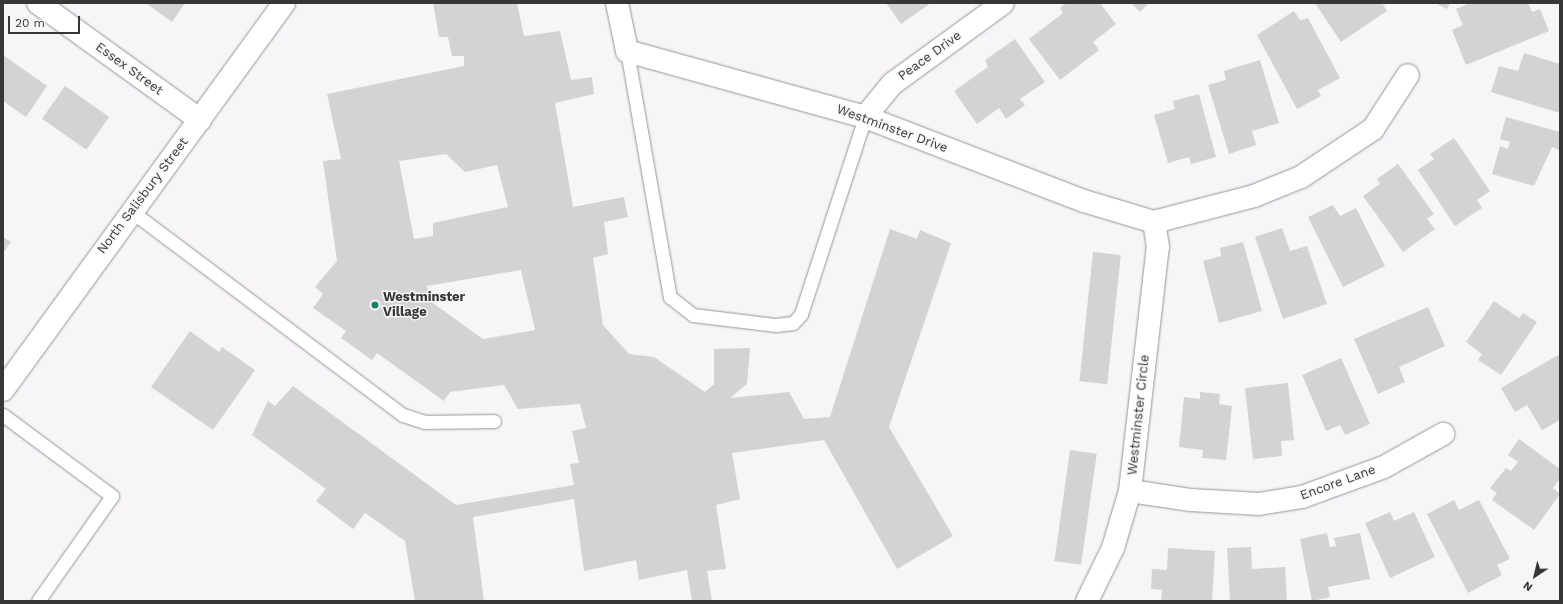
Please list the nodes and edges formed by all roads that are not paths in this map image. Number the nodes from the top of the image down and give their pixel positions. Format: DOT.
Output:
graph roads {
  1 [pos="38,3"];
  2 [pos="284,3"];
  3 [pos="618,3"];
  4 [pos="1003,3"];
  5 [pos="627,51"];
  6 [pos="1408,75"];
  7 [pos="865,117"];
  8 [pos="200,120"];
  9 [pos="131,211"];
  10 [pos="1154,222"];
  11 [pos="3,390"];
  12 [pos="3,415"];
  13 [pos="494,421"];
  14 [pos="1443,434"];
  15 [pos="1130,490"];
  16 [pos="38,601"];
  17 [pos="1087,601"];
  1 -- 8 [label="street, Essex Street"];
  2 -- 8 [label="street, North Salisbury Street"];
  3 -- 5 [label="street"];
  4 -- 7 [label="street, Peace Drive"];
  5 -- 7 [label="street, Westminster Drive"];
  5 -- 7 [label="lane"];
  6 -- 10 [label="street"];
  7 -- 10 [label="street, Westminster Drive"];
  8 -- 9 [label="street, North Salisbury Street"];
  9 -- 11 [label="street, North Salisbury Street"];
  9 -- 13 [label="lane"];
  10 -- 15 [label="street, Westminster Circle"];
  12 -- 16 [label="lane"];
  14 -- 15 [label="street, Encore Lane"];
  15 -- 17 [label="street, Westminster Circle"];
}
